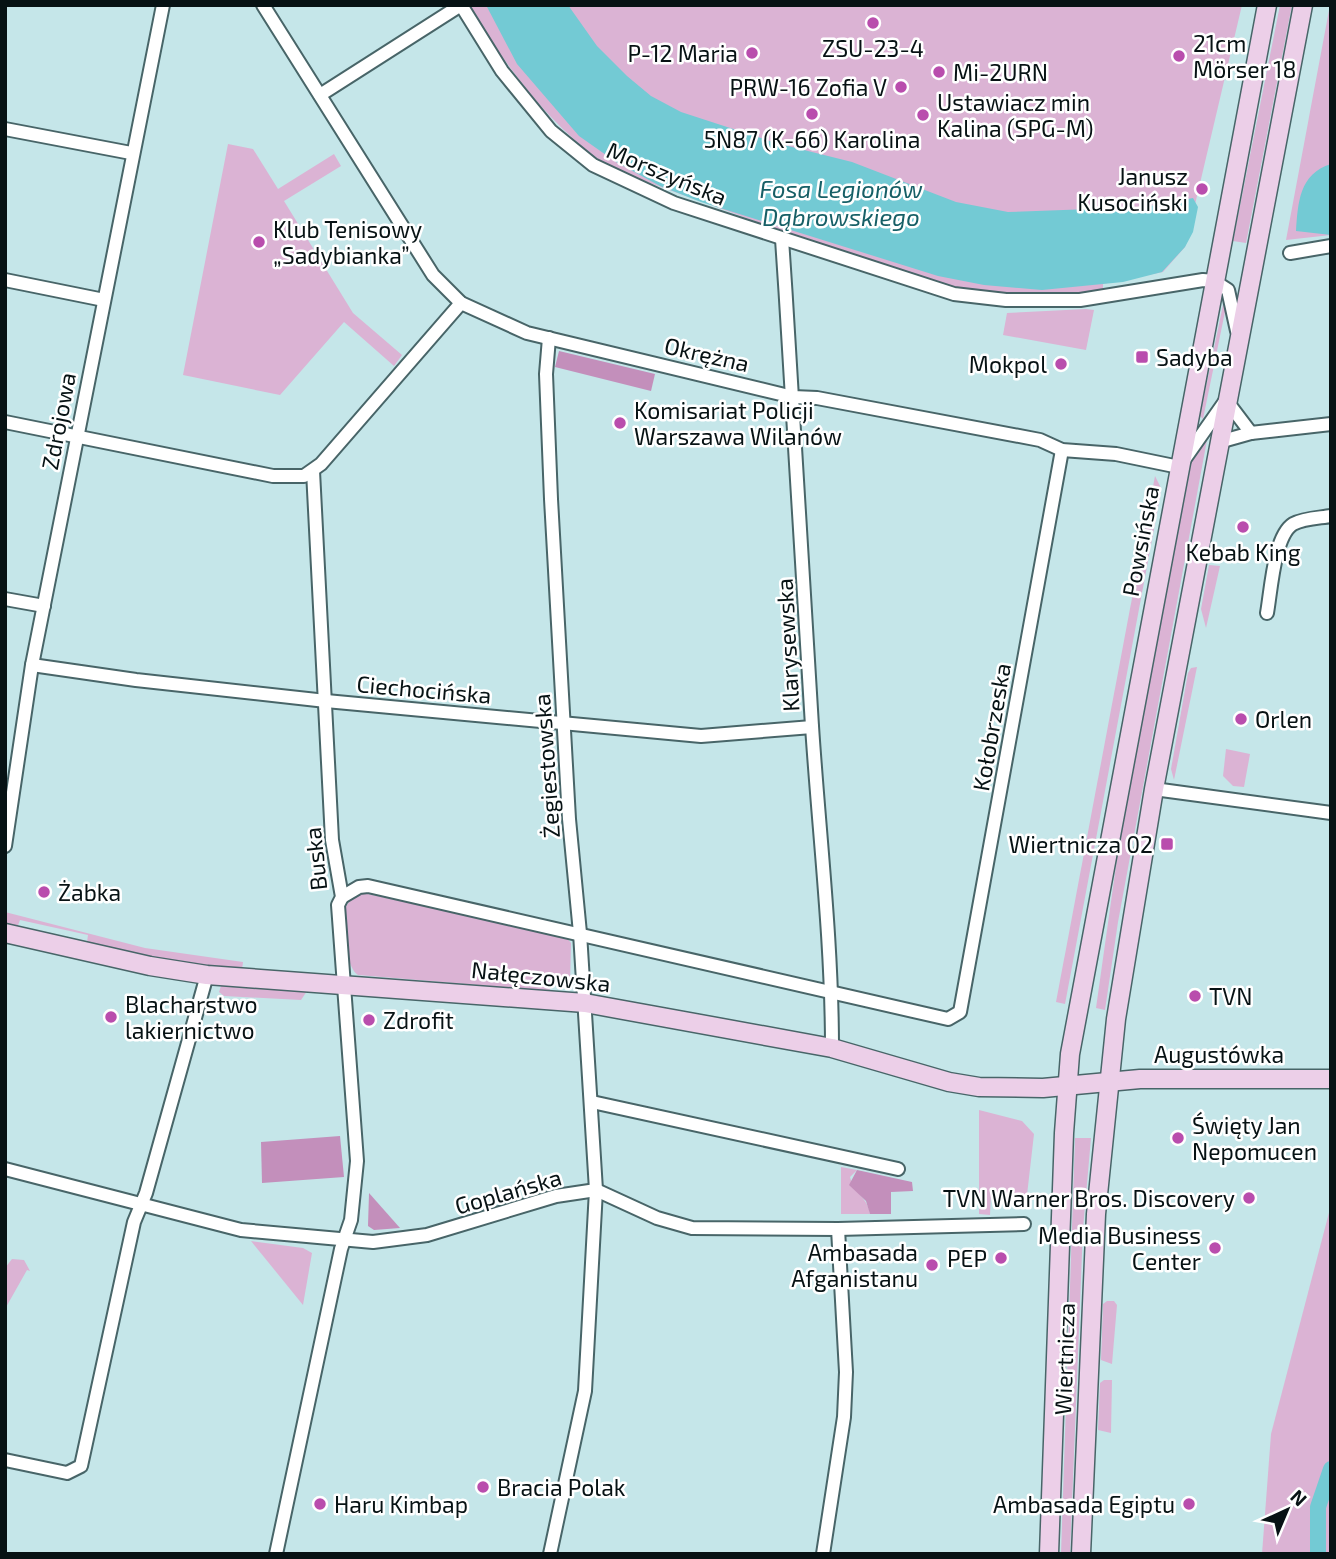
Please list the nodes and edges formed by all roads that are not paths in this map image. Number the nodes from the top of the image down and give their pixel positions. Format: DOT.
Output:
graph roads {
  1 [pos="161,5"];
  2 [pos="263,5"];
  3 [pos="461,5"];
  4 [pos="1267,5"];
  5 [pos="1303,5"];
  6 [pos="320,95"];
  7 [pos="5,128"];
  8 [pos="131,153"];
  9 [pos="782,239"];
  10 [pos="1331,246"];
  11 [pos="1290,253"];
  12 [pos="5,280"];
  13 [pos="1214,281"];
  14 [pos="104,300"];
  15 [pos="461,303"];
  16 [pos="549,338"];
  17 [pos="1238,338"];
  18 [pos="793,397"];
  19 [pos="1226,400"];
  20 [pos="5,422"];
  21 [pos="1331,424"];
  22 [pos="1251,433"];
  23 [pos="76,436"];
  24 [pos="1219,442"];
  25 [pos="1062,450"];
  26 [pos="1179,467"];
  27 [pos="313,471"];
  28 [pos="1331,516"];
  29 [pos="5,598"];
  30 [pos="44,606"];
  31 [pos="1267,613"];
  32 [pos="32,665"];
  33 [pos="326,701"];
  34 [pos="564,724"];
  35 [pos="812,727"];
  36 [pos="1154,789"];
  37 [pos="1331,813"];
  38 [pos="5,846"];
  39 [pos="342,897"];
  40 [pos="5,933"];
  41 [pos="580,933"];
  42 [pos="207,975"];
  43 [pos="343,983"];
  44 [pos="833,991"];
  45 [pos="584,1003"];
  46 [pos="960,1012"];
  47 [pos="832,1048"];
  48 [pos="1331,1079"];
  49 [pos="1108,1082"];
  50 [pos="1067,1086"];
  51 [pos="592,1102"];
  52 [pos="5,1169"];
  53 [pos="898,1169"];
  54 [pos="596,1190"];
  55 [pos="140,1204"];
  56 [pos="1024,1224"];
  57 [pos="838,1229"];
  58 [pos="345,1241"];
  59 [pos="5,1460"];
  60 [pos="276,1554"];
  61 [pos="550,1554"];
  62 [pos="822,1554"];
  63 [pos="1049,1554"];
  64 [pos="1082,1554"];
  1 -- 8 [label="street, Zdrojowa"];
  2 -- 6 [label="street, Okrężna"];
  3 -- 6 [label="street"];
  3 -- 9 [label="street, Morszyńska"];
  4 -- 13 [label="main road, Powsińska"];
  5 -- 17 [label="main road"];
  6 -- 15 [label="street, Okrężna"];
  7 -- 8 [label="street"];
  8 -- 14 [label="street, Zdrojowa"];
  9 -- 13 [label="street, Morszyńska"];
  9 -- 18 [label="street, Klarysewska"];
  10 -- 11 [label="street"];
  12 -- 14 [label="street"];
  13 -- 17 [label="street"];
  13 -- 26 [label="main road, Powsińska"];
  14 -- 23 [label="street, Zdrojowa"];
  15 -- 16 [label="street, Okrężna"];
  15 -- 27 [label="street"];
  16 -- 18 [label="street, Okrężna"];
  16 -- 34 [label="street, Żegiestowska"];
  17 -- 19 [label="main road"];
  18 -- 25 [label="street, Okrężna"];
  18 -- 35 [label="street, Klarysewska"];
  19 -- 22 [label="street"];
  19 -- 24 [label="main road"];
  19 -- 26 [label="street"];
  20 -- 23 [label="street"];
  21 -- 22 [label="street"];
  22 -- 24 [label="street"];
  23 -- 27 [label="street"];
  23 -- 30 [label="street, Zdrojowa"];
  24 -- 36 [label="main road"];
  25 -- 26 [label="street, Okrężna"];
  25 -- 46 [label="street, Kołobrzeska"];
  26 -- 50 [label="main road, Powsińska"];
  27 -- 33 [label="street, Buska"];
  28 -- 31 [label="street"];
  29 -- 30 [label="street"];
  30 -- 32 [label="street, Zdrojowa"];
  32 -- 33 [label="street, Ciechocińska"];
  32 -- 38 [label="street, Zdrojowa"];
  33 -- 34 [label="street, Ciechocińska"];
  33 -- 39 [label="street, Buska"];
  34 -- 35 [label="street, Ciechocińska"];
  34 -- 41 [label="street, Żegiestowska"];
  35 -- 44 [label="street, Klarysewska"];
  36 -- 37 [label="street"];
  36 -- 49 [label="main road"];
  39 -- 41 [label="street, Nałęczowska"];
  39 -- 43 [label="street, Buska"];
  40 -- 42 [label="main road, Nałęczowska"];
  41 -- 44 [label="street, Nałęczowska"];
  41 -- 45 [label="street, Żegiestowska"];
  42 -- 43 [label="main road, Nałęczowska"];
  42 -- 55 [label="street"];
  43 -- 45 [label="main road, Nałęczowska"];
  43 -- 58 [label="street, Buska"];
  44 -- 46 [label="street, Nałęczowska"];
  44 -- 47 [label="street, Klarysewska"];
  45 -- 47 [label="main road, Nałęczowska"];
  45 -- 51 [label="street, Żegiestowska"];
  47 -- 50 [label="main road, Nałęczowska"];
  48 -- 49 [label="main road, Augustówka"];
  49 -- 50 [label="main road, Augustówka"];
  49 -- 64 [label="main road, Wiertnicza"];
  50 -- 63 [label="main road, Wiertnicza"];
  51 -- 53 [label="street"];
  51 -- 54 [label="street, Żegiestowska"];
  52 -- 55 [label="street, Goplańska"];
  54 -- 57 [label="street, Goplańska"];
  54 -- 58 [label="street, Goplańska"];
  54 -- 61 [label="street, Żegiestowska"];
  55 -- 58 [label="street, Goplańska"];
  55 -- 59 [label="street"];
  56 -- 57 [label="street, Goplańska"];
  57 -- 62 [label="street"];
  58 -- 60 [label="street, Buska"];
}
